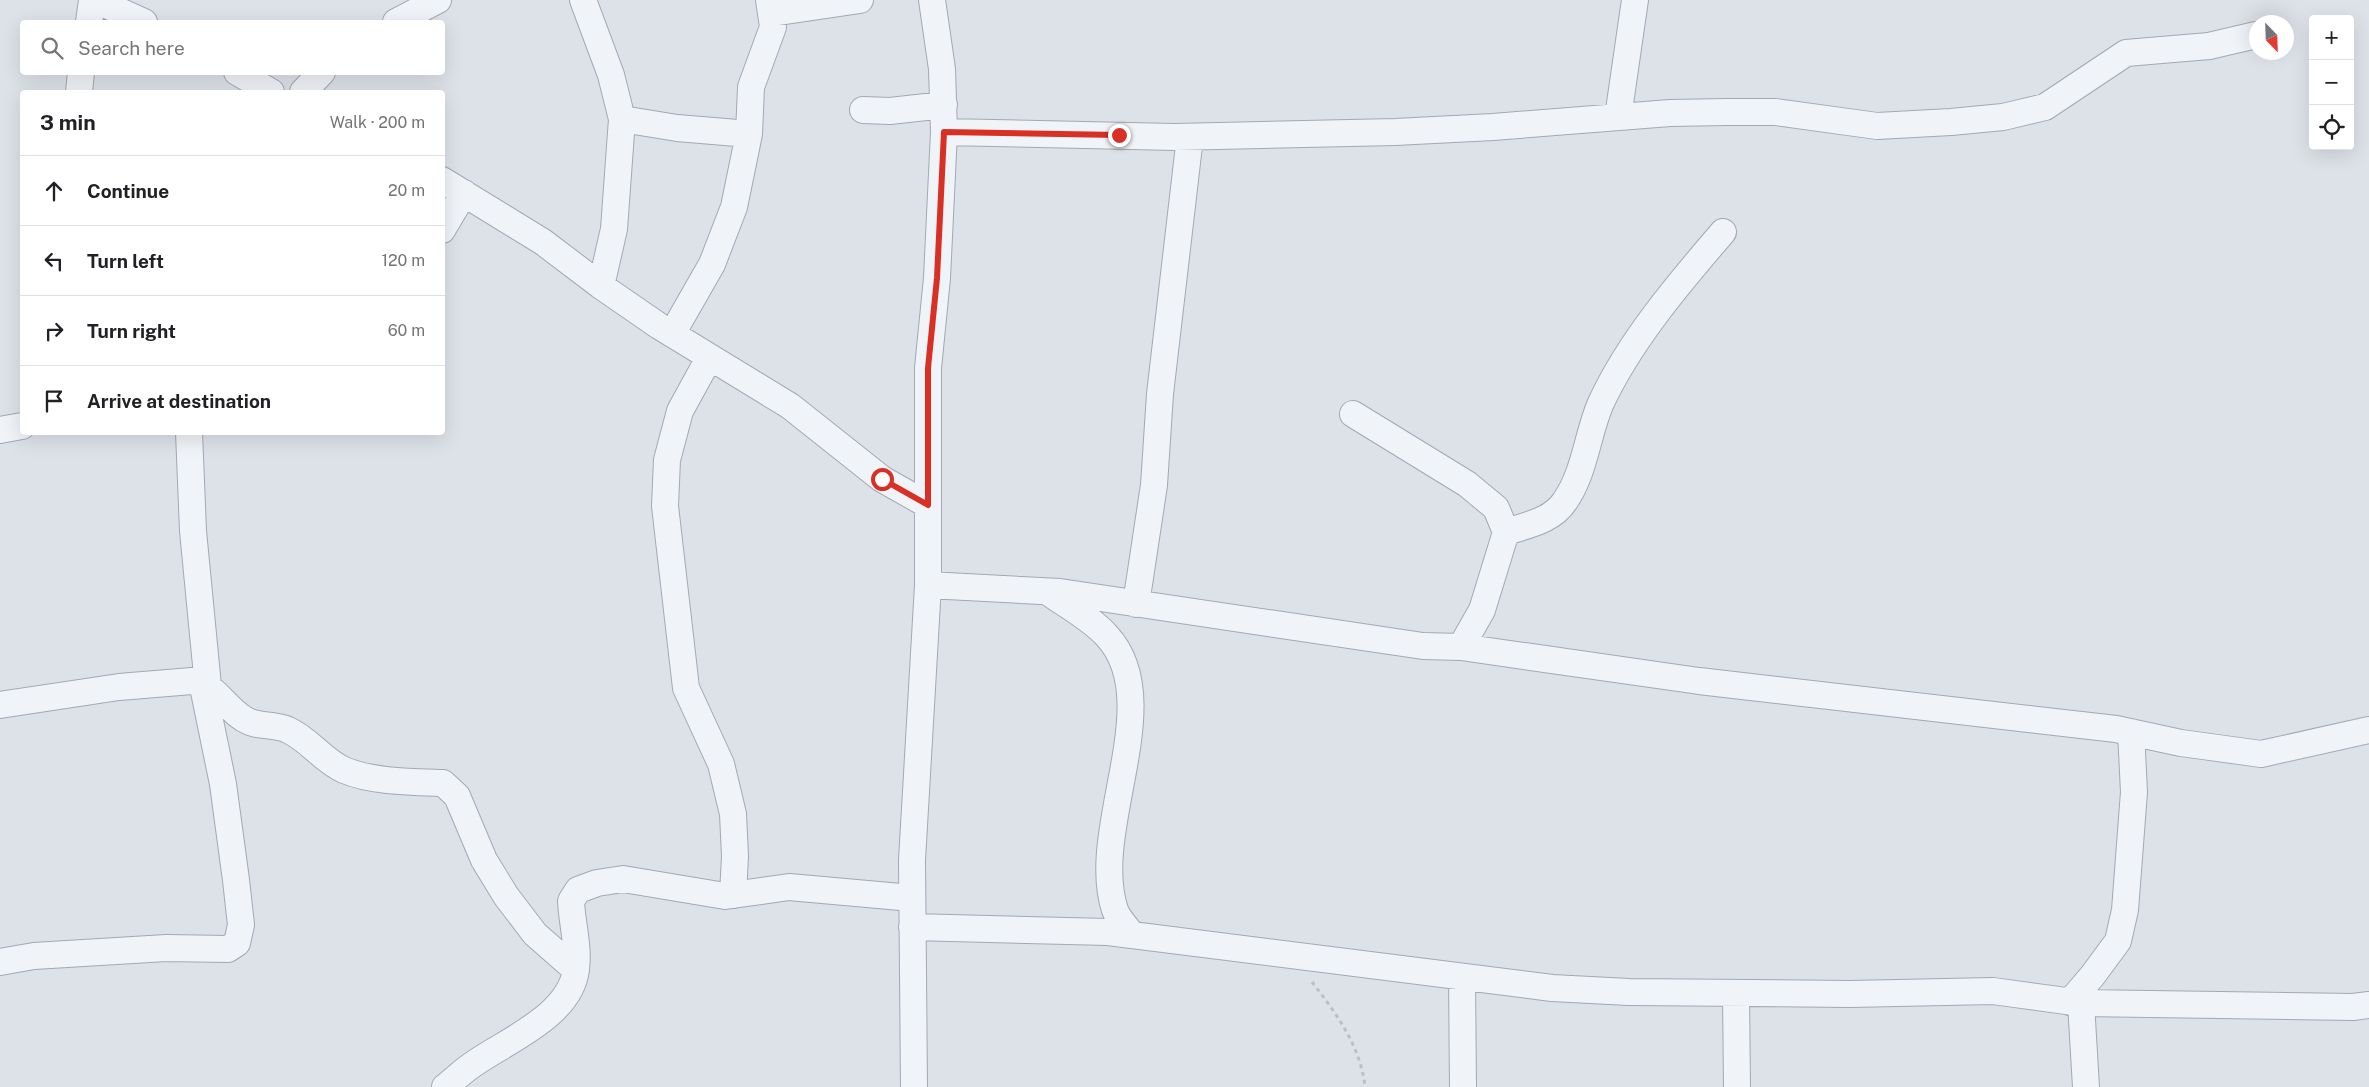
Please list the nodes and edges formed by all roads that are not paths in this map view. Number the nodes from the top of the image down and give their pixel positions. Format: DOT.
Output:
graph roads {
  1 [pos="93,0"];
  2 [pos="438,0"];
  3 [pos="583,0"];
  4 [pos="860,0"];
  5 [pos="932,0"];
  6 [pos="1635,0"];
  7 [pos="771,6"];
  8 [pos="88,20"];
  9 [pos="139,20"];
  10 [pos="400,20"];
  11 [pos="2249,37"];
  12 [pos="81,75"];
  13 [pos="242,75"];
  14 [pos="319,75"];
  15 [pos="79,90"];
  16 [pos="268,90"];
  17 [pos="305,90"];
  18 [pos="944,105"];
  19 [pos="863,110"];
  20 [pos="1618,117"];
  21 [pos="622,119"];
  22 [pos="944,132"];
  23 [pos="749,134"];
  24 [pos="1190,136"];
  25 [pos="445,182"];
  26 [pos="464,194"];
  27 [pos="445,225"];
  28 [pos="1723,232"];
  29 [pos="601,286"];
  30 [pos="672,334"];
  31 [pos="709,358"];
  32 [pos="1353,414"];
  33 [pos="20,426"];
  34 [pos="0,430"];
  35 [pos="189,435"];
  36 [pos="928,505"];
  37 [pos="1506,532"];
  38 [pos="928,585"];
  39 [pos="1047,591"];
  40 [pos="1136,604"];
  41 [pos="1461,647"];
  42 [pos="205,684"];
  43 [pos="0,705"];
  44 [pos="2369,730"];
  45 [pos="2131,732"];
  46 [pos="733,895"];
  47 [pos="912,898"];
  48 [pos="912,927"];
  49 [pos="1132,935"];
  50 [pos="0,962"];
  51 [pos="576,970"];
  52 [pos="1462,978"];
  53 [pos="1736,993"];
  54 [pos="2076,1003"];
  55 [pos="2369,1005"];
  56 [pos="445,1087"];
  57 [pos="914,1087"];
  58 [pos="1463,1087"];
  59 [pos="1737,1087"];
  60 [pos="2086,1087"];
  1 -- 8 [label="street"];
  1 -- 9 [label="street"];
  2 -- 10 [label="street"];
  3 -- 21 [label="street"];
  4 -- 7 [label="street"];
  5 -- 18 [label="street"];
  6 -- 20 [label="street"];
  7 -- 23 [label="street"];
  11 -- 20 [label="street"];
  12 -- 15 [label="street"];
  13 -- 16 [label="street"];
  14 -- 17 [label="street"];
  18 -- 19 [label="street"];
  18 -- 22 [label="street"];
  20 -- 24 [label="street"];
  21 -- 23 [label="street"];
  21 -- 29 [label="street"];
  22 -- 24 [label="street"];
  22 -- 36 [label="street"];
  23 -- 30 [label="street"];
  24 -- 40 [label="street"];
  25 -- 26 [label="street"];
  26 -- 27 [label="street"];
  26 -- 29 [label="street"];
  28 -- 37 [label="street"];
  29 -- 30 [label="street"];
  30 -- 31 [label="street"];
  31 -- 36 [label="street"];
  31 -- 46 [label="street"];
  32 -- 37 [label="street"];
  33 -- 34 [label="street"];
  35 -- 42 [label="street"];
  36 -- 38 [label="street"];
  37 -- 41 [label="street"];
  38 -- 39 [label="street"];
  38 -- 47 [label="street"];
  39 -- 40 [label="street"];
  39 -- 49 [label="street"];
  40 -- 41 [label="street"];
  41 -- 45 [label="street"];
  42 -- 43 [label="street"];
  42 -- 50 [label="street"];
  42 -- 51 [label="street"];
  44 -- 45 [label="street"];
  45 -- 54 [label="street"];
  46 -- 47 [label="street"];
  46 -- 51 [label="street"];
  47 -- 48 [label="street"];
  48 -- 49 [label="street"];
  48 -- 57 [label="street"];
  49 -- 52 [label="street"];
  51 -- 56 [label="street"];
  52 -- 53 [label="street"];
  52 -- 58 [label="street"];
  53 -- 54 [label="street"];
  53 -- 59 [label="street"];
  54 -- 55 [label="street"];
  54 -- 60 [label="street"];
}
